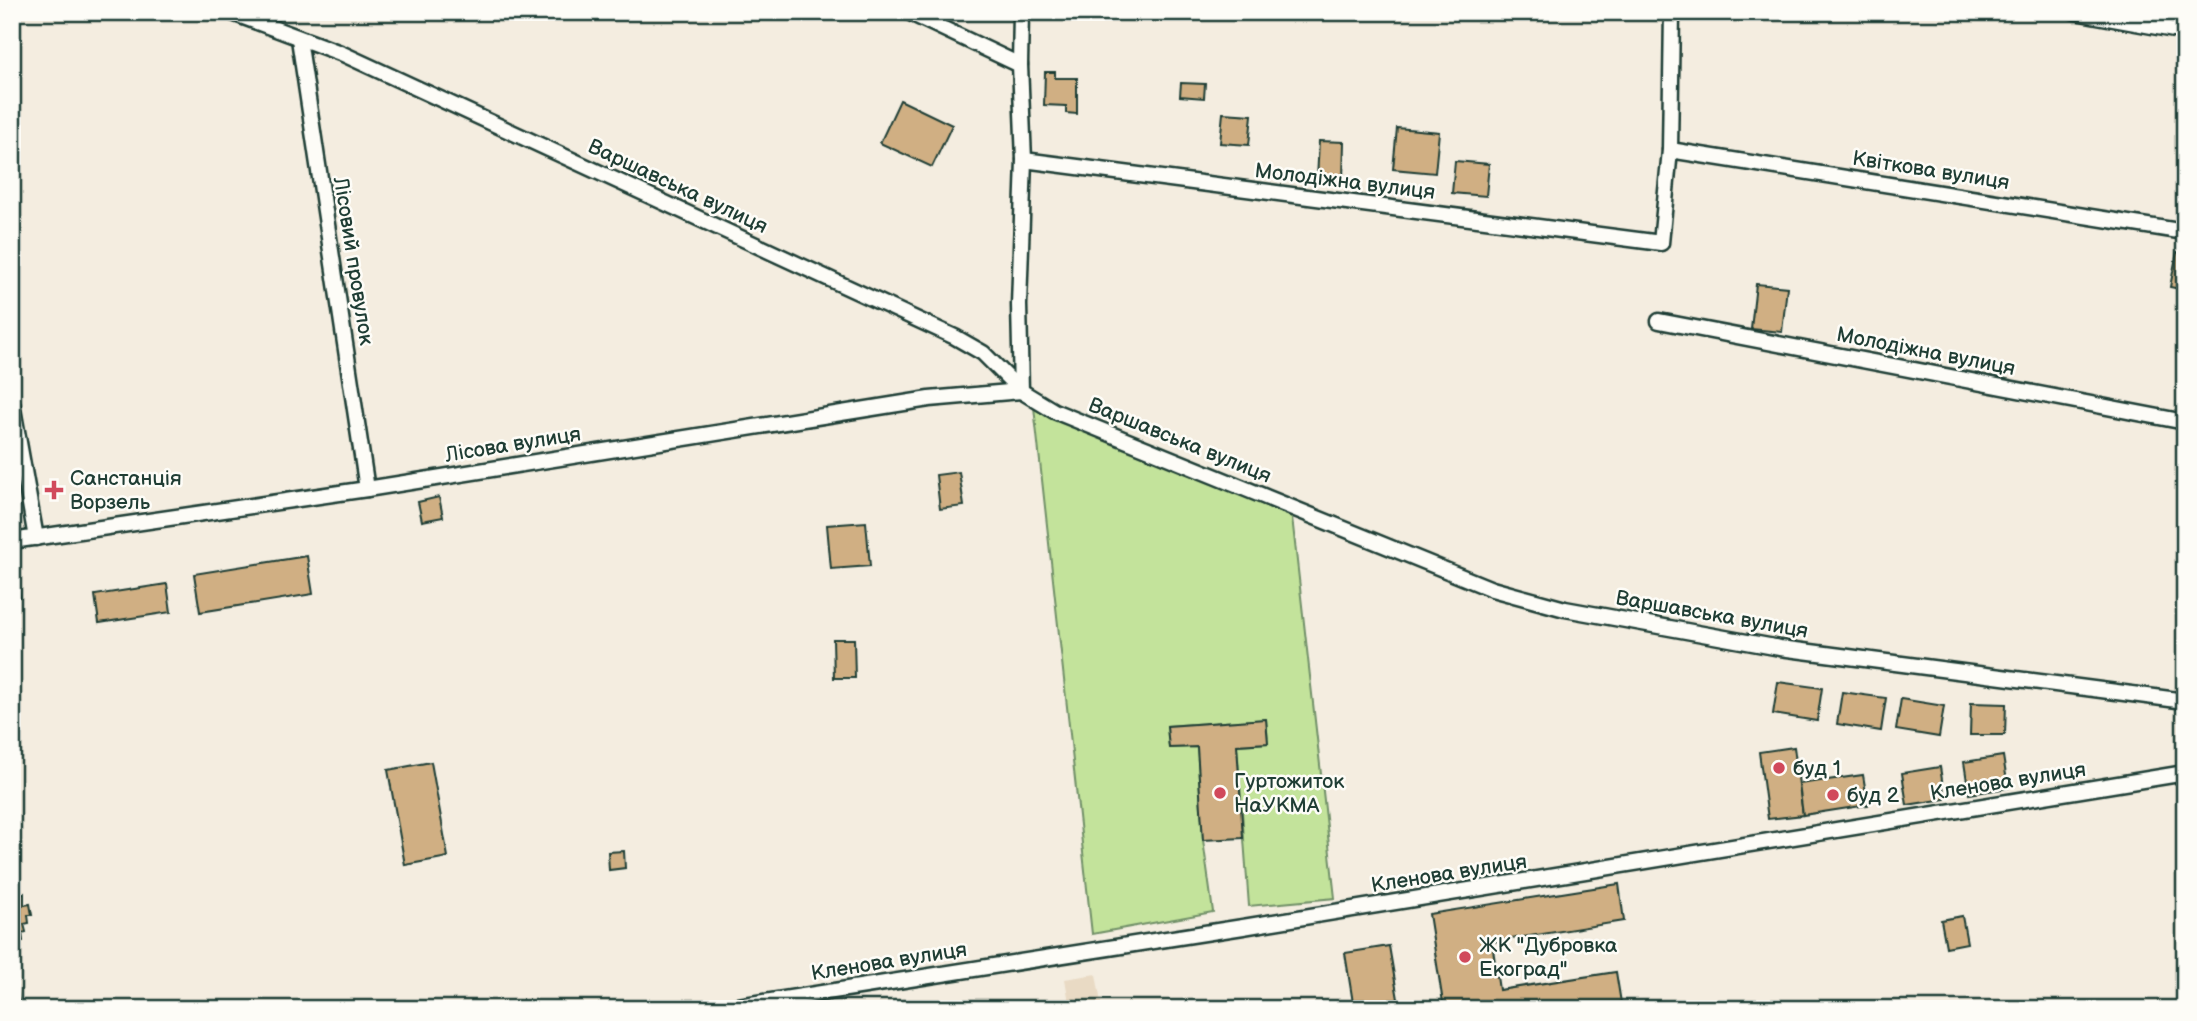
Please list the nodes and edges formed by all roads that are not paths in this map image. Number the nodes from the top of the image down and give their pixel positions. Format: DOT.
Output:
graph roads {
  1 [pos="230,12"];
  2 [pos="908,12"];
  3 [pos="1021,12"];
  4 [pos="1672,12"];
  5 [pos="2075,12"];
  6 [pos="2185,32"];
  7 [pos="299,39"];
  8 [pos="1020,65"];
  9 [pos="1670,150"];
  10 [pos="1024,160"];
  11 [pos="2185,232"];
  12 [pos="1659,321"];
  13 [pos="1021,391"];
  14 [pos="12,403"];
  15 [pos="2185,422"];
  16 [pos="367,489"];
  17 [pos="36,538"];
  18 [pos="12,541"];
  19 [pos="2185,701"];
  20 [pos="2185,774"];
  21 [pos="719,1009"];
  1 -- 7 [label="street, Варшавська вулиця"];
  2 -- 8 [label="street"];
  3 -- 8 [label="street"];
  4 -- 9 [label="street"];
  5 -- 6 [label="street"];
  7 -- 13 [label="street, Варшавська вулиця"];
  7 -- 16 [label="street, Лісовий провулок"];
  8 -- 10 [label="street"];
  9 -- 10 [label="street, Молодіжна вулиця"];
  9 -- 11 [label="street, Квіткова вулиця"];
  10 -- 13 [label="street"];
  12 -- 15 [label="street, Молодіжна вулиця"];
  13 -- 16 [label="street, Лісова вулиця"];
  13 -- 19 [label="street, Варшавська вулиця"];
  14 -- 17 [label="street"];
  16 -- 17 [label="street, Лісова вулиця"];
  17 -- 18 [label="street, Лісова вулиця"];
  20 -- 21 [label="street, Кленова вулиця"];
}
